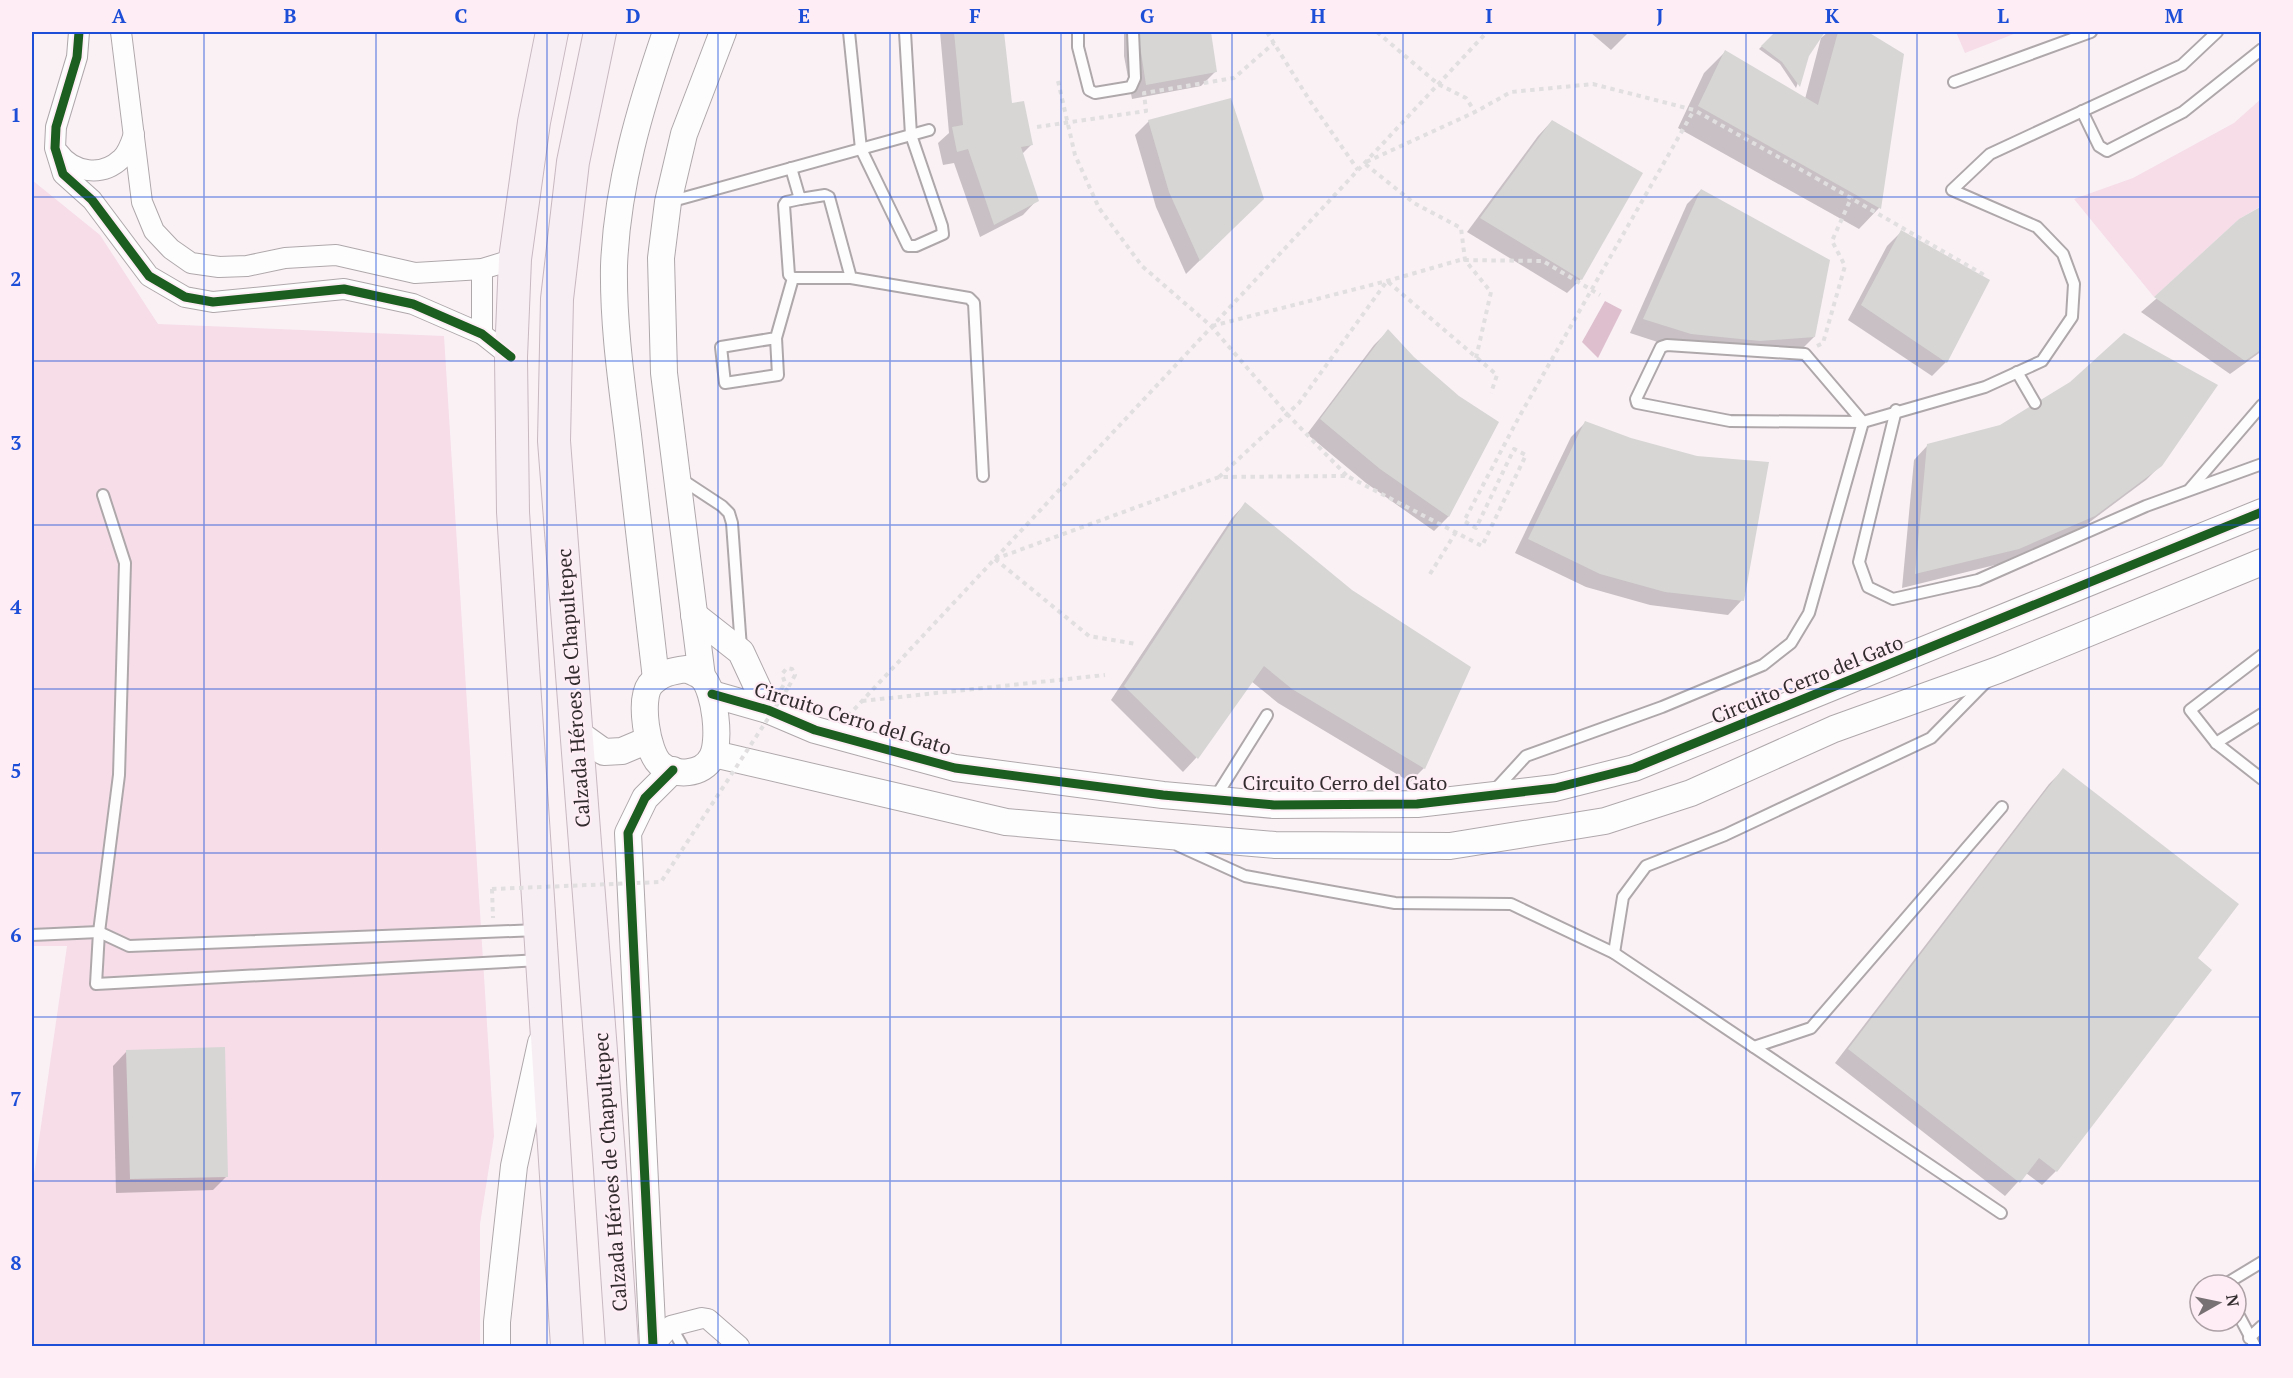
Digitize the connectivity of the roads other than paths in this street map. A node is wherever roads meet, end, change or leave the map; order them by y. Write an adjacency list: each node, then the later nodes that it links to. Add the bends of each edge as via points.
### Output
1 (79, 32): 19 (street, via 77,57 56,127)
2 (121, 32): 17 (street)
3 (552, 32): 24 (main road, via 534,122)
4 (600, 32): 54 (main road, Calzada Héroes de Chapultepec, via 573,162 557,299 554,441)
5 (666, 32): 49 (street, via 628,156 614,267 618,350)
6 (723, 32): 23 (street, via 684,134)
7 (849, 32): 20 (lane)
8 (905, 32): 18 (lane)
9 (1078, 32): 10 (lane, via 1089,90 1095,93 1131,87 1135,78)
10 (1133, 32)
11 (2091, 32): 14 (lane)
12 (2217, 32): 15 (lane, via 2182,65)
13 (2262, 49): 15 (lane, via 2183,112 2107,151 2099,146)
14 (1954, 82)
15 (2082, 111): 33 (lane, via 1990,154 1952,190 2037,227 2063,254 2074,284 2072,317 2042,361)
16 (929, 130): 18 (lane)
17 (134, 134): 19 (street, via 122,158 99,171 73,167); 26 (street, via 142,202 154,231 191,263 247,266 285,258 336,255)
18 (911, 135): 20 (lane); 20 (lane, via 943,234 916,246 908,246)
19 (55, 148): 29 (street, via 63,174 92,200 149,276 185,297 213,302 344,289)
20 (861, 149): 21 (lane)
21 (791, 168): 22 (lane); 23 (lane)
22 (800, 199): 27 (lane, via 784,205 789,275); 28 (lane, via 829,197)
23 (668, 202): 39 (street, via 661,258 664,373)
24 (515, 259): 25 (street); 32 (main road)
25 (482, 268): 26 (street); 30 (street)
26 (415, 273): 29 (street)
27 (793, 278): 28 (lane); 31 (lane)
28 (851, 279): 40 (lane, via 969,298 974,303)
29 (413, 304): 30 (street)
30 (482, 334): 32 (street)
31 (776, 338): 31 (lane, via 778,375 726,382 721,346)
32 (510, 357): 66 (main road, via 513,512)
33 (2017, 372): 34 (lane); 36 (lane, via 1985,387)
34 (2035, 403)
35 (2262, 405): 41 (lane)
36 (1896, 410): 37 (lane); 41 (lane, via 1859,562 1868,587 1893,599 1978,580)
37 (1863, 422): 37 (lane, via 1805,354 1667,345 1661,347 1636,399 1637,403 1730,421); 60 (lane, via 1809,613 1791,643 1763,665 1662,707 1526,756)
38 (2262, 464): 41 (lane)
39 (676, 476): 45 (street); 46 (lane, via 729,513)
40 (983, 476)
41 (2188, 490)
42 (103, 495): 64 (lane, via 125,563 119,776)
43 (2262, 512): 60 (street, Circuito Cerro del Gato, via 1634,768 1555,788)
44 (2262, 562): 48 (street)
45 (694, 615): 46 (street); 50 (street)
46 (741, 652): 51 (street)
47 (2262, 655): 56 (lane, via 2190,710)
48 (1998, 669): 63 (street, via 1834,729 1691,793 1605,821 1450,846 1275,844); 67 (lane, via 1930,738 1725,835 1646,866 1623,897)
49 (656, 679): 50 (street, via 666,672 687,669); 55 (street, via 645,699)
50 (707, 686): 51 (street, Circuito Cerro del Gato); 57 (street, via 716,730)
51 (768, 710): 61 (street, Circuito Cerro del Gato, via 831,734 955,768)
52 (2262, 714): 56 (lane)
53 (1267, 715): 61 (lane)
54 (576, 732): 55 (street, via 604,752 622,751); 79 (main road, Calzada Héroes de Chapultepec)
55 (648, 740): 58 (street, via 659,763)
56 (2216, 743): 59 (lane)
57 (714, 754): 58 (street, via 700,770); 63 (street, via 1006,822)
58 (673, 770): 76 (street, via 645,798 628,833)
59 (2262, 779)
60 (1489, 796): 61 (street, Circuito Cerro del Gato, via 1417,804 1274,805)
61 (1214, 799)
62 (2002, 807): 69 (lane, via 1811,1028)
63 (1157, 835): 67 (lane, via 1245,876 1395,903 1511,904)
64 (99, 932): 65 (lane); 66 (lane, via 129,946); 66 (lane, via 96,984)
65 (32, 934)
66 (541, 945): 68 (main road)
67 (1614, 953): 69 (lane)
68 (546, 1019): 77 (street, via 514,1166); 78 (main road)
69 (1754, 1047): 70 (lane)
70 (2001, 1213)
71 (2262, 1262): 72 (lane)
72 (2244, 1273)
73 (671, 1326): 76 (street); 80 (lane); 81 (street, via 708,1319)
74 (2262, 1326): 75 (lane)
75 (2252, 1342)
76 (653, 1346)
77 (497, 1347)
78 (567, 1347)
79 (622, 1347)
80 (682, 1347)
81 (739, 1347)

